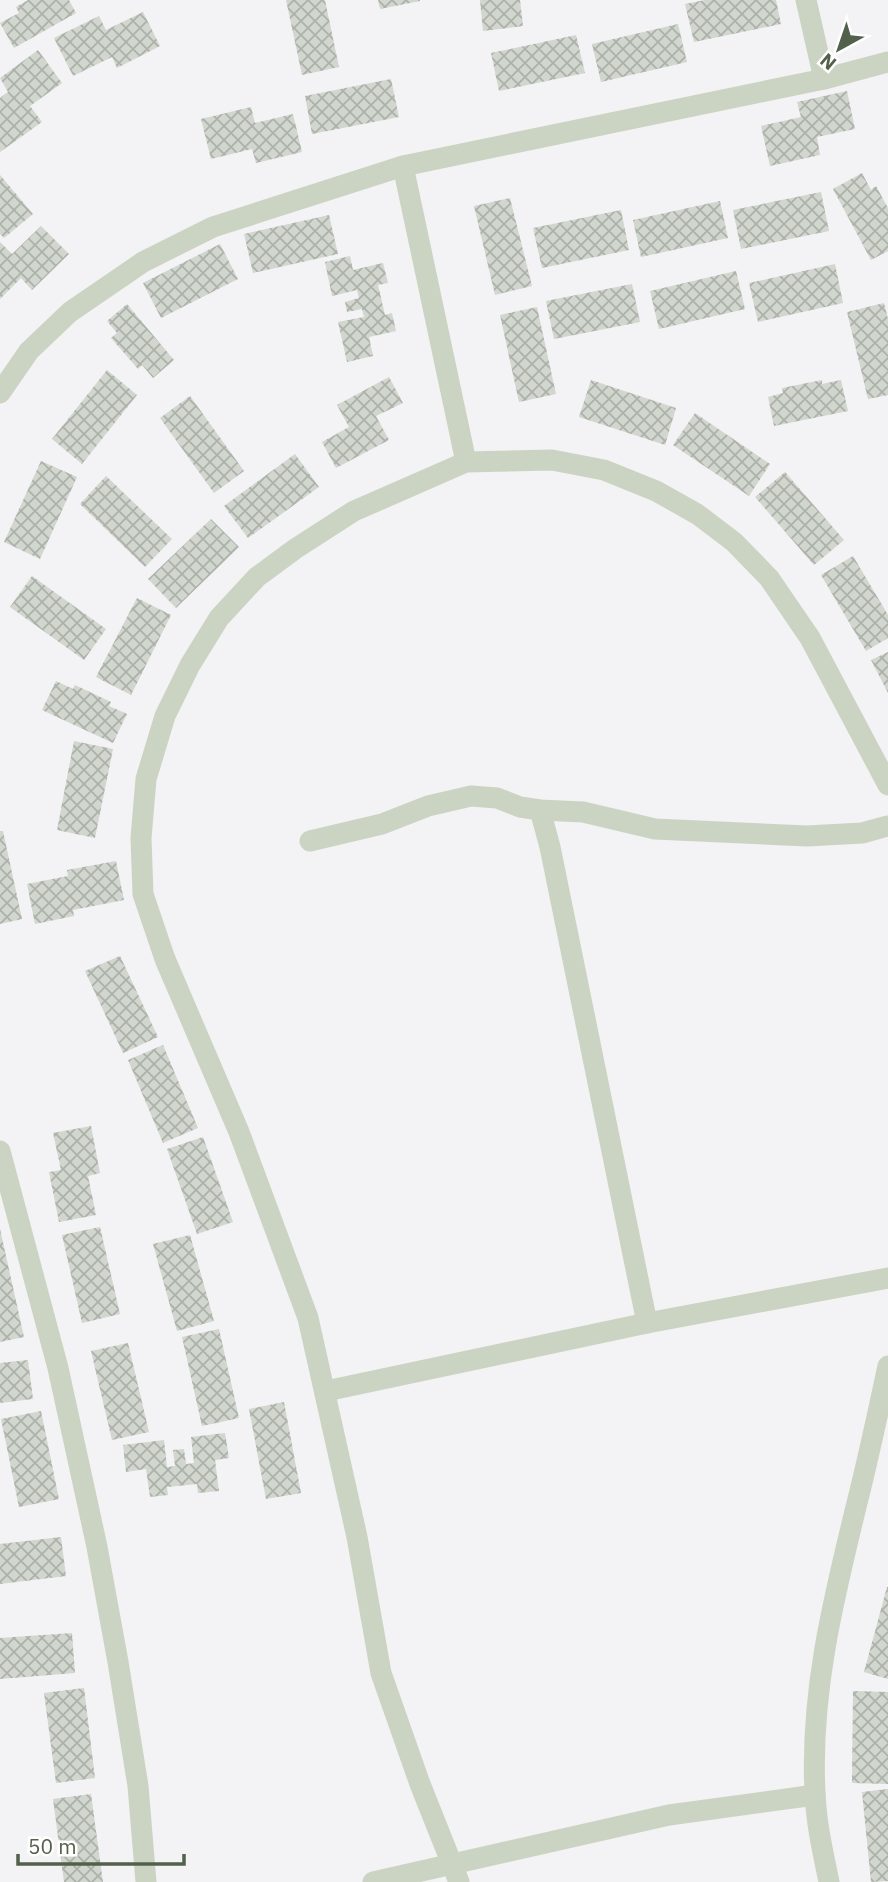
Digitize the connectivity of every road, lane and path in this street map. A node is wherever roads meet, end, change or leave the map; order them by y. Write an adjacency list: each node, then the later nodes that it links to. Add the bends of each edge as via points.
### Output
1 (806, 0): 3 (street)
2 (888, 62): 3 (street)
3 (824, 79): 4 (street)
4 (403, 166): 5 (street, via 213,227 143,262 70,312 29,351); 6 (street)
5 (0, 393)
6 (466, 462): 7 (street, via 552,460 604,470 656,491 734,542 769,578 810,638); 15 (street, via 354,511 257,577 219,618 190,665 165,716 146,779 143,894 308,1318)
7 (888, 785)
8 (540, 810): 9 (street, via 583,812 655,829 807,836 862,833); 10 (street, via 471,796); 13 (street)
9 (888, 826)
10 (310, 841)
11 (0, 1151): 18 (street, via 58,1368 97,1547 138,1786)
12 (888, 1278): 13 (street)
13 (647, 1323): 15 (street)
14 (888, 1366): 16 (street, via 822,1661 815,1715)
15 (326, 1391): 17 (street, via 381,1673)
16 (815, 1795): 17 (street, via 670,1815); 20 (street)
17 (455, 1873): 19 (street)
18 (146, 1882)
19 (373, 1882)
20 (829, 1882)

